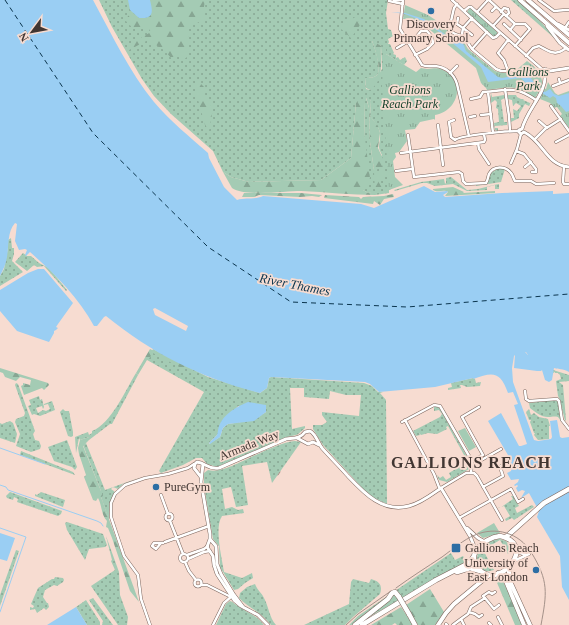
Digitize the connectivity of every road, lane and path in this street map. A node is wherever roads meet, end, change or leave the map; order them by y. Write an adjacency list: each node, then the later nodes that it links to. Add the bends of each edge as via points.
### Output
1 (452, 0): 8 (street)
2 (489, 0): 9 (street); 12 (street)
3 (520, 0): 15 (main road)
4 (528, 0): 25 (main road)
5 (539, 0): 10 (street, via 554,11)
6 (389, 1): 7 (street)
7 (402, 1): 34 (street, via 400,28)
8 (457, 4): 11 (street); 39 (street, via 449,29 464,37)
9 (496, 7): 13 (street); 14 (street)
10 (569, 10)
11 (464, 11): 12 (street, via 470,6); 18 (street)
12 (477, 12): 22 (street)
13 (492, 12)
14 (501, 12): 16 (street); 16 (street, via 504,8 508,9 509,13)
15 (536, 14): 31 (main road); 38 (street)
16 (505, 15): 21 (street); 22 (street)
17 (458, 18): 23 (street, via 457,24)
18 (472, 18): 23 (street); 26 (street)
19 (569, 22): 25 (street)
20 (504, 24): 24 (street)
21 (515, 24): 24 (street); 33 (street, via 525,24 530,29)
22 (493, 26): 27 (street)
23 (464, 28): 28 (street); 29 (street)
24 (510, 30): 33 (street)
25 (567, 30): 30 (main road); 31 (street)
26 (487, 32): 27 (street, via 494,38); 39 (street)
27 (500, 33): 32 (street)
28 (462, 34)
29 (472, 35)
30 (569, 35): 31 (street, via 565,34)
31 (562, 37): 35 (main road); 38 (street, via 561,42)
32 (508, 40): 36 (street); 46 (street, via 498,53)
33 (521, 40): 36 (street)
34 (407, 42): 37 (street); 40 (street); 40 (street, via 423,30 432,36 431,45)
35 (569, 43)
36 (515, 46): 41 (street)
37 (397, 48)
38 (566, 48): 41 (street, via 549,52 539,46 533,48)
39 (472, 49): 46 (street, via 496,69)
40 (415, 56): 47 (street, via 423,66 441,67)
41 (526, 56): 45 (street)
42 (457, 66): 47 (street)
43 (569, 68): 48 (street)
44 (512, 70): 46 (street)
45 (543, 70): 48 (street, via 545,69)
46 (508, 71)
47 (450, 73): 61 (street, via 458,84)
48 (546, 73): 56 (street, via 544,87)
49 (559, 79): 51 (street)
50 (569, 80): 51 (street)
51 (560, 83): 52 (street)
52 (553, 86)
53 (505, 89): 54 (street); 56 (street, via 520,91); 67 (street)
54 (488, 92): 55 (street); 58 (street)
55 (471, 99)
56 (536, 100): 68 (street, via 527,114)
57 (551, 108): 62 (street)
58 (491, 114): 60 (street); 70 (street)
59 (475, 116): 61 (street)
60 (481, 116)
61 (468, 117): 74 (street)
62 (561, 119): 66 (street); 69 (street)
63 (454, 120): 76 (street, via 449,122 451,137)
64 (538, 121): 66 (street)
65 (438, 125): 80 (street)
66 (547, 128): 75 (street)
67 (510, 131): 68 (street); 70 (street)
68 (521, 131): 75 (street); 81 (street)
69 (569, 131)
70 (493, 133): 71 (street)
71 (484, 134): 74 (street); 78 (street, via 485,142)
72 (408, 135): 82 (street)
73 (569, 135): 77 (street, via 561,142)
74 (469, 136): 76 (street)
75 (535, 139): 89 (street, via 551,159)
76 (454, 140): 79 (street)
77 (556, 142)
78 (478, 143): 79 (street); 87 (street, via 478,149)
79 (455, 146): 80 (street)
80 (441, 148): 82 (street); 86 (street)
81 (516, 151): 84 (street, via 524,154); 85 (street)
82 (410, 152): 83 (street); 91 (street)
83 (401, 153)
84 (531, 162): 88 (street); 93 (street, via 536,169 536,172)
85 (511, 163)
86 (443, 164)
87 (489, 164)
88 (525, 166)
89 (564, 166): 90 (street); 95 (street, via 563,182)
90 (569, 167)
91 (412, 169): 92 (street); 94 (street, via 416,178 459,172 466,184 487,182 493,169 501,167 509,171 515,181)
92 (396, 171)
93 (532, 172)
94 (554, 183)
95 (569, 184)
96 (525, 391): 98 (street, via 526,399 529,401 558,399 562,419)
97 (479, 407): 106 (street, via 462,417 483,455)
98 (569, 429)
99 (303, 436): 100 (street, Armada Way, via 305,432 310,431); 101 (street, Armada Way); 102 (street)
100 (315, 437): 103 (street); 104 (street, Armada Way)
101 (297, 438): 102 (street, Armada Way); 112 (street, Armada Way, via 286,439 219,468)
102 (304, 441): 103 (street, Armada Way, via 308,444)
103 (313, 442): 104 (street, Armada Way)
104 (320, 446): 118 (street, Armada Way, via 369,498 384,506 411,506)
105 (501, 449): 107 (street)
106 (472, 461): 115 (street); 118 (street, via 440,406 434,405 403,421)
107 (476, 463)
108 (506, 463): 117 (street, via 500,467 503,476)
109 (195, 464): 110 (street, Armada Way); 111 (street); 114 (street, Armada Way)
110 (203, 464): 112 (street, Armada Way); 113 (street, Armada Way)
111 (188, 468): 114 (street); 162 (street, via 125,485 115,494 111,503 112,522 124,556 138,575 141,599)
112 (208, 468): 113 (street, Armada Way)
113 (202, 469): 114 (street, Armada Way); 116 (street, Armada Way)
114 (196, 470): 116 (street, Armada Way)
115 (471, 473): 117 (street, via 476,474); 118 (street, via 466,473)
116 (201, 477): 128 (street, Armada Way)
117 (483, 487): 122 (street)
118 (441, 488): 124 (street)
119 (569, 489): 127 (highway, via 548,501)
120 (161, 495): 123 (street)
121 (523, 499): 122 (street, via 518,502 511,489)
122 (491, 500): 124 (street); 125 (street)
123 (168, 514): 126 (street, via 166,519); 126 (street, via 173,516)
124 (459, 518): 129 (street)
125 (502, 520)
126 (170, 521): 131 (street)
127 (521, 523): 130 (highway); 136 (highway)
128 (208, 526): 131 (street); 132 (street, Armada Way)
129 (465, 527): 133 (street); 141 (street, via 473,541)
130 (506, 537): 133 (highway, via 496,537); 136 (highway)
131 (177, 538): 134 (street); 142 (street)
132 (210, 539): 135 (street); 137 (street)
133 (486, 542): 141 (highway, via 480,545)
134 (163, 543)
135 (214, 543): 137 (street); 138 (street)
136 (513, 544): 139 (highway)
137 (208, 545): 140 (street); 143 (street, via 204,550)
138 (216, 548): 140 (street); 154 (street, via 218,570)
139 (516, 549): 146 (highway); 146 (street, via 520,553 529,554)
140 (211, 552): 144 (street, via 204,552); 154 (street, via 216,571)
141 (475, 553): 147 (highway, via 475,564); 166 (highway, via 469,563)
142 (183, 554): 143 (street); 145 (street, via 180,559)
143 (186, 554): 144 (street)
144 (188, 559): 145 (street)
145 (186, 562): 150 (street)
146 (513, 562): 148 (highway); 173 (main road, via 508,576)
147 (480, 571): 149 (highway); 151 (main road); 167 (highway, via 470,568 453,574)
148 (498, 573): 149 (highway); 172 (main road, via 505,579)
149 (489, 575): 151 (main road)
150 (196, 580): 152 (street, via 201,580); 152 (street, via 196,585)
151 (480, 581): 168 (main road, via 473,590 454,604)
152 (201, 585): 154 (street, via 207,585)
153 (495, 592): 155 (street, via 489,592)
154 (232, 596): 163 (street, via 224,603); 164 (street, via 237,603 258,615)
155 (484, 597): 156 (street, via 494,609); 157 (street, via 471,606)
156 (500, 605)
157 (469, 612): 158 (street, via 479,618); 160 (street)
158 (482, 615)
159 (498, 617): 171 (street)
160 (460, 619): 169 (street); 170 (street)
161 (414, 623): 165 (highway, bridge, via 395,592)
162 (150, 625)
163 (213, 625)
164 (268, 625)
165 (356, 625)
166 (362, 625)
167 (367, 625)
168 (438, 625)
169 (453, 625)
170 (464, 625)
171 (502, 625)
172 (524, 625)
173 (530, 625)

